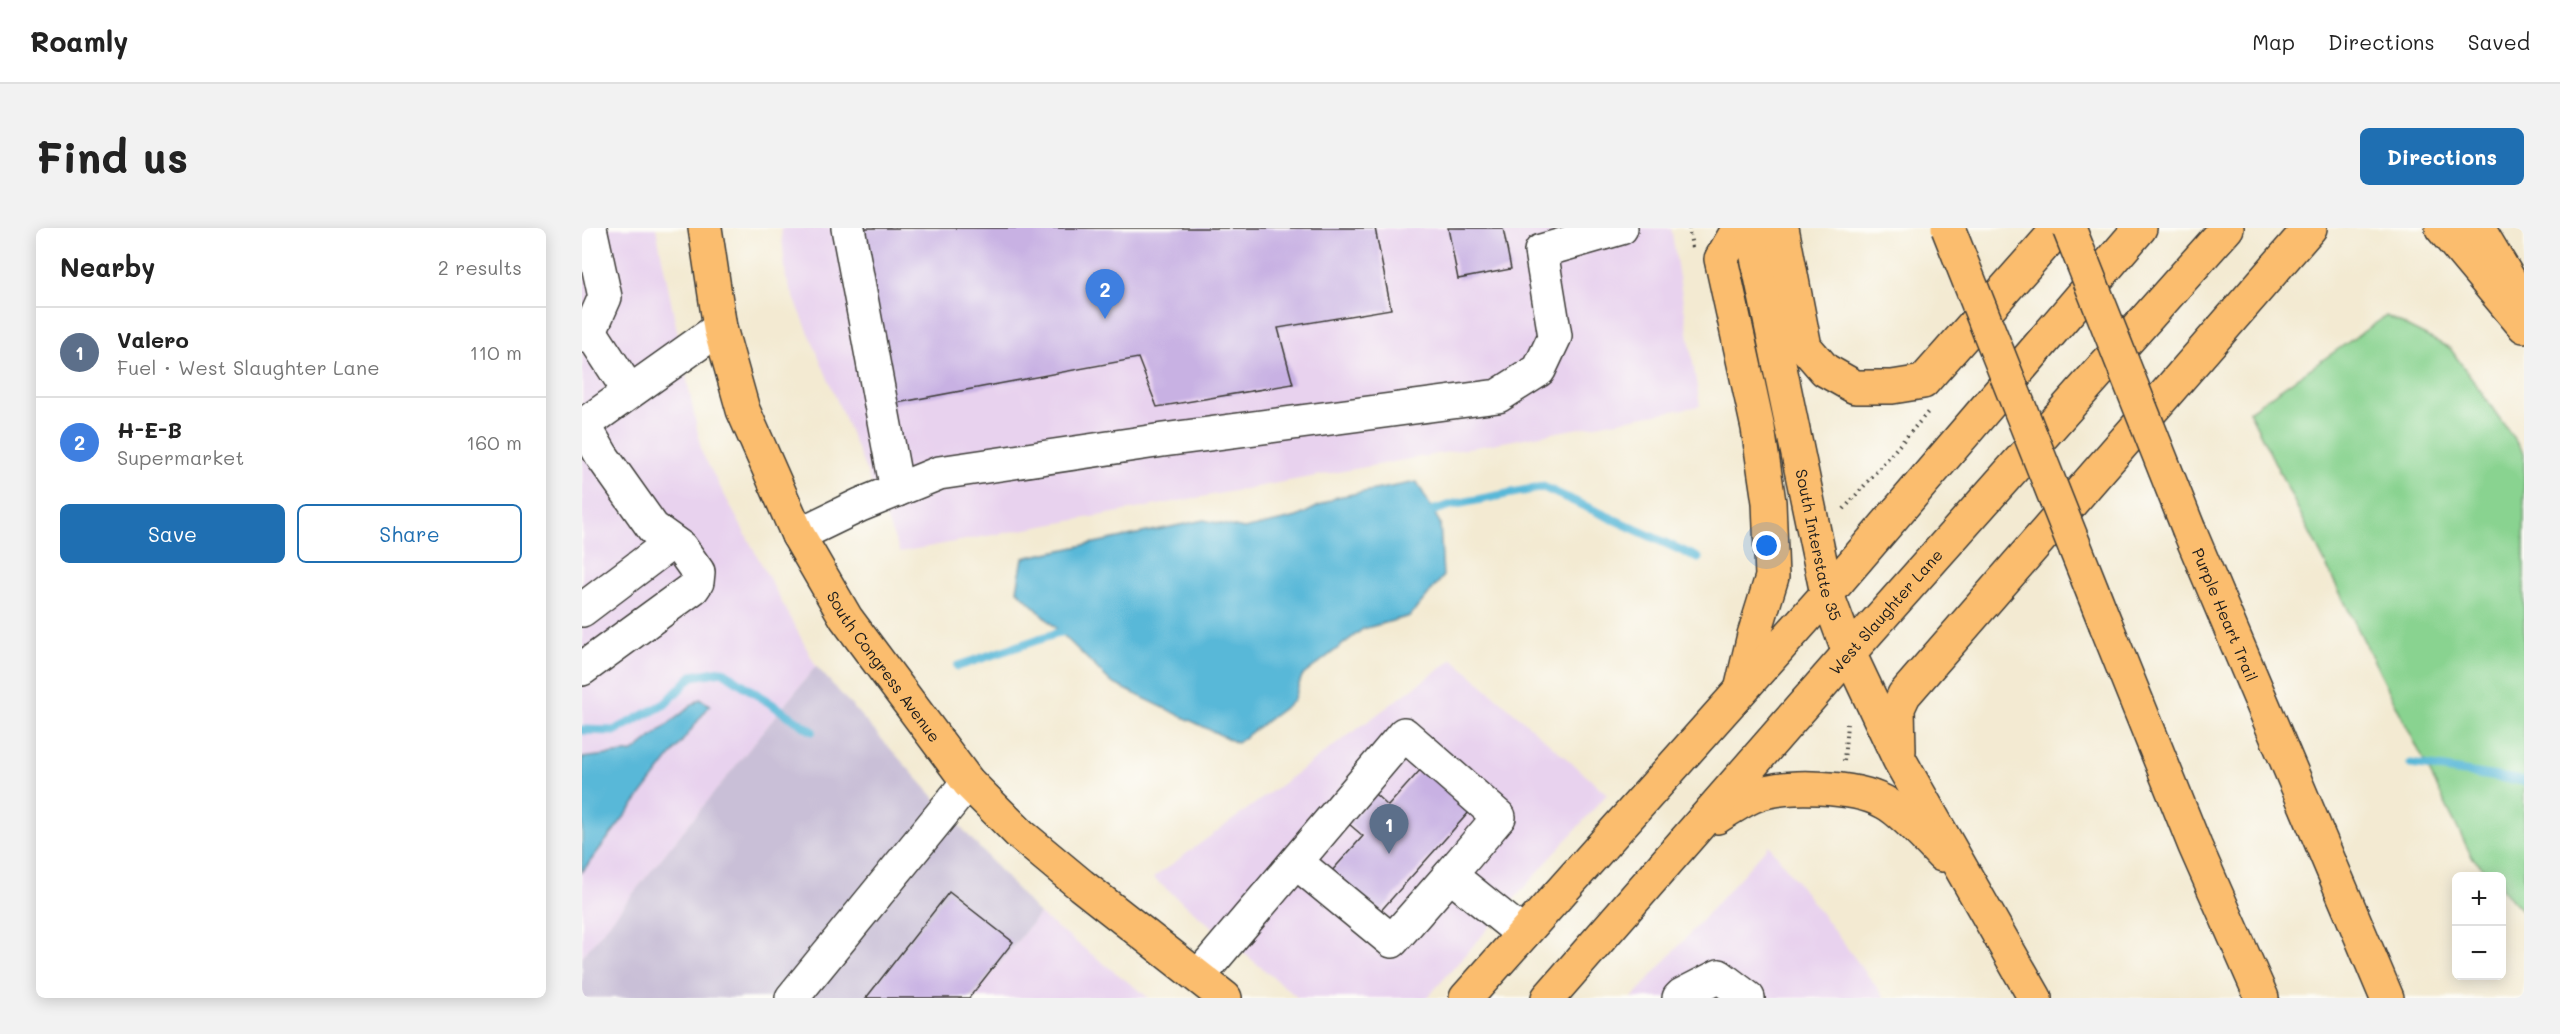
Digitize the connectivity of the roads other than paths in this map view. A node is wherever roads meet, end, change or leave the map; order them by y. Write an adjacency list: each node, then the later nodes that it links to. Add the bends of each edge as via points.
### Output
1 (590, 228): 20 (lane, via 605,297)
2 (705, 228): 19 (main road, South Congress Avenue)
3 (848, 228): 24 (lane)
4 (1621, 228): 16 (lane)
5 (1739, 228): 31 (main road, via 1721,259 1758,428 1769,502 1772,577)
6 (1751, 228): 27 (main road, South Interstate 35)
7 (1782, 228): 9 (main road, via 1805,346 1825,369 1855,387 1923,382)
8 (1948, 228): 47 (main road, bridge, via 2195,846)
9 (2059, 228)
10 (2069, 228): 48 (main road, Purple Heart Trail, bridge, via 2189,530)
11 (2140, 228): 27 (main road)
12 (2227, 228): 29 (main road, West Slaughter Lane)
13 (2310, 228): 32 (main road, via 1904,695 1898,708)
14 (2442, 228): 18 (main road)
15 (2478, 228): 17 (main road)
16 (1538, 239): 24 (lane, via 1555,336 1539,370 1498,396 939,473)
17 (2524, 304)
18 (2524, 326)
19 (720, 328): 21 (lane); 25 (main road, South Congress Avenue, via 743,410)
20 (586, 334): 21 (lane)
21 (629, 391): 22 (lane)
22 (583, 425): 23 (lane)
23 (592, 463): 26 (lane, via 653,528)
24 (897, 490): 25 (lane)
25 (798, 535): 33 (main road, South Congress Avenue, via 846,618)
26 (672, 542): 28 (lane); 30 (lane, via 698,572 693,588)
27 (1827, 594): 29 (main road, South Interstate 35); 31 (main road)
28 (582, 610)
29 (1849, 653): 32 (main road, South Interstate 35); 34 (main road, West Slaughter Lane)
30 (582, 669)
31 (1740, 691): 38 (main road)
32 (1899, 759): 37 (main road, South Interstate 35)
33 (968, 782): 39 (main road, South Congress Avenue, via 1072,878); 40 (lane)
34 (1695, 829): 37 (main road, via 1754,795 1821,788 1861,793 1885,802 1932,845); 43 (main road, West Slaughter Lane)
35 (1296, 862): 36 (lane, via 1392,941); 36 (lane, via 1404,734 1499,817); 39 (lane)
36 (1450, 875): 38 (lane)
37 (1972, 890): 46 (main road, South Interstate 35)
38 (1523, 934): 42 (main road)
39 (1199, 976): 41 (main road, South Congress Avenue)
40 (792, 998)
41 (1225, 998)
42 (1466, 998)
43 (1548, 998)
44 (1679, 998): 45 (lane, via 1719,976)
45 (1748, 998)
46 (2035, 998)
47 (2262, 998)
48 (2387, 998)

